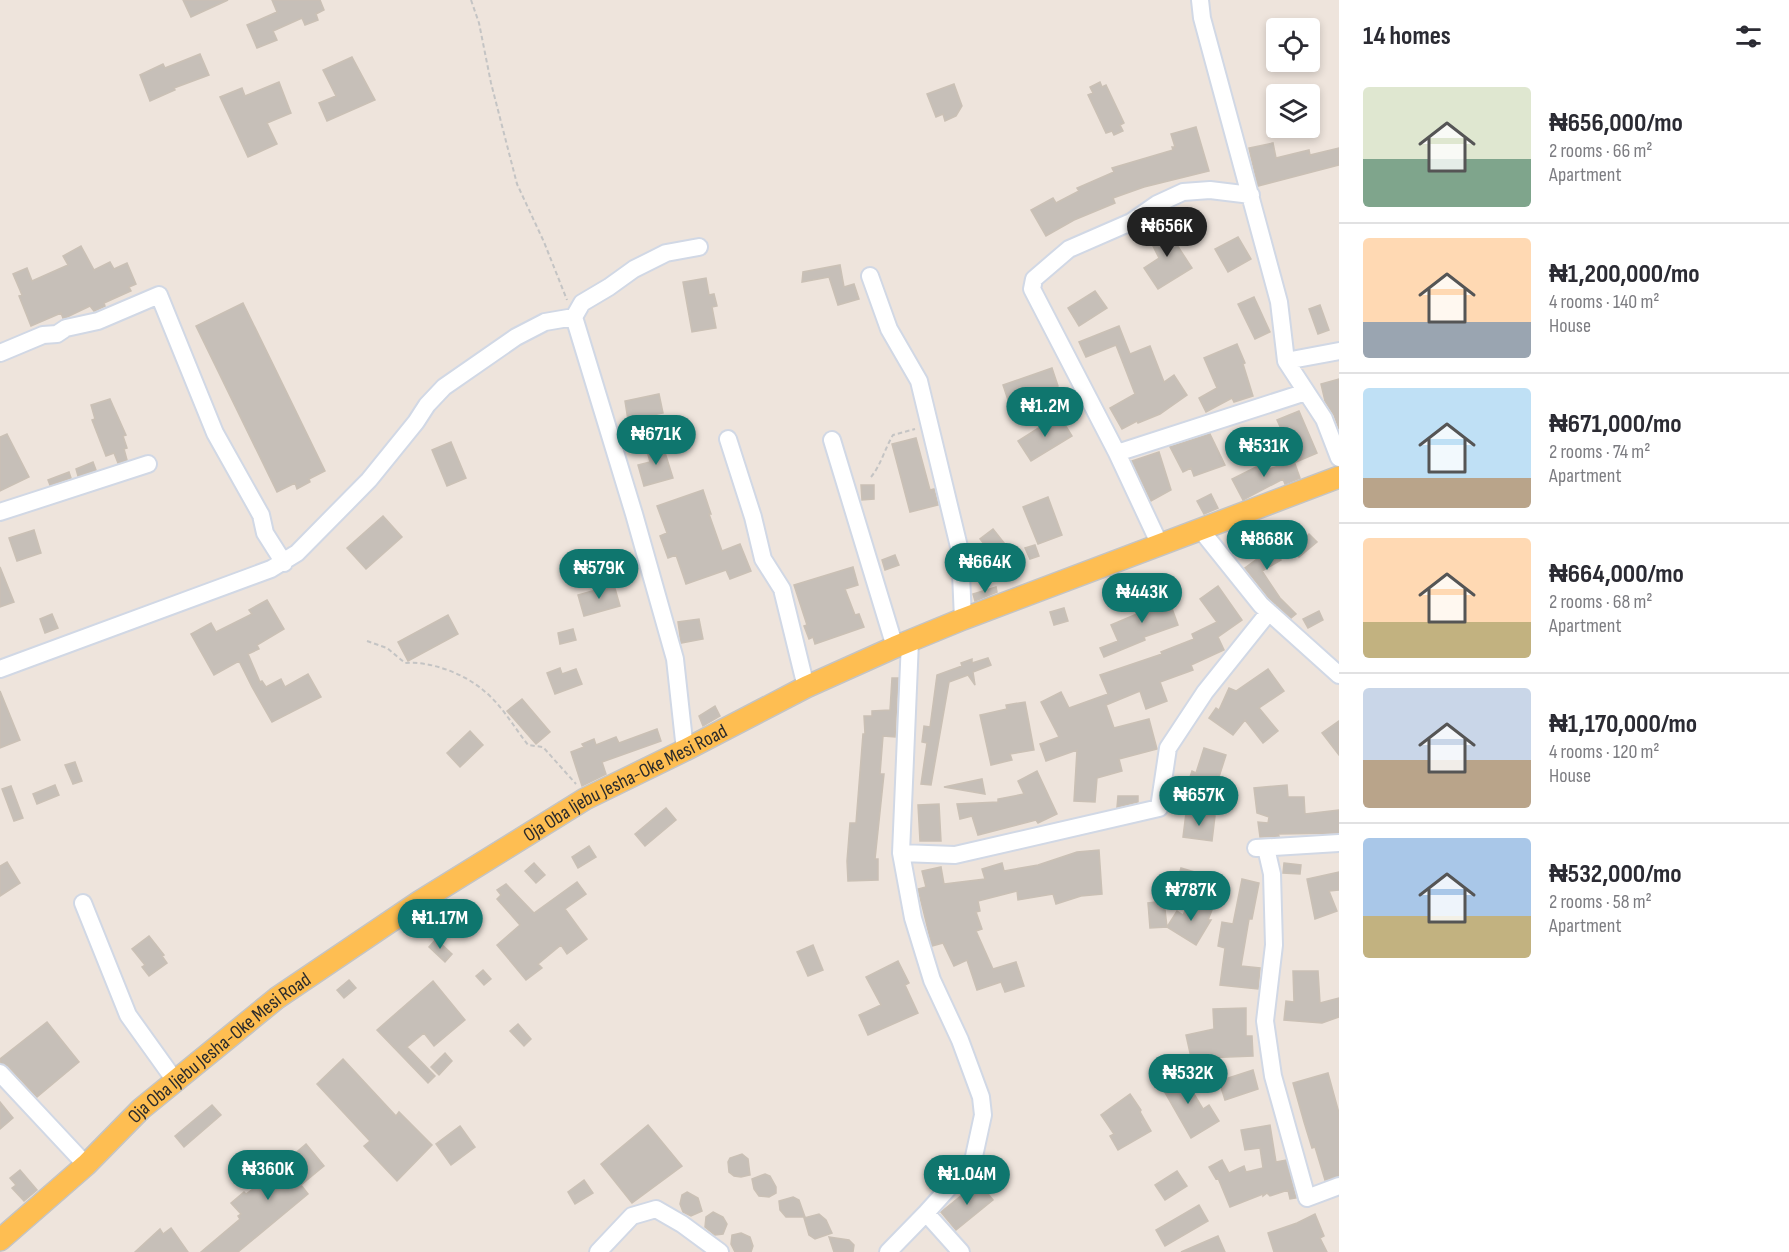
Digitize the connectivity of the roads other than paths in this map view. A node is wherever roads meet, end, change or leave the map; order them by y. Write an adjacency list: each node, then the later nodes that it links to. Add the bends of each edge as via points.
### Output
1 (1200, 0): 2 (street)
2 (1251, 195): 8 (street, via 1279,302); 12 (street, via 1210,190 1184,192 1131,222 1069,249 1034,279 1032,289)
3 (699, 247): 5 (street, via 666,253 634,269 582,303)
4 (870, 276): 21 (street, via 889,329 919,381 960,551)
5 (574, 317): 19 (street, via 545,322 516,337 444,387 369,480); 26 (street, via 675,659)
6 (1339, 351): 8 (street)
7 (0, 353): 19 (street, via 44,335 98,321 159,295 215,433)
8 (1286, 361): 9 (street)
9 (1306, 392): 12 (street); 13 (street, via 1324,419)
10 (728, 439): 25 (street, via 763,559 782,589)
11 (832, 440): 22 (street)
12 (1117, 453): 18 (street)
13 (1339, 458)
14 (148, 464): 16 (street)
15 (1339, 477): 17 (main road, Oja Oba Ijebu Jesha-Oke Mesi Road)
16 (0, 512)
17 (1200, 529): 18 (main road, Oja Oba Ijebu Jesha-Oke Mesi Road); 20 (street)
18 (1160, 545): 21 (main road, Oja Oba Ijebu Jesha-Oke Mesi Road)
19 (284, 563): 23 (street)
20 (1269, 612): 24 (street); 28 (street, via 1168,748 1159,808 955,855)
21 (963, 619): 22 (main road, Oja Oba Ijebu Jesha-Oke Mesi Road)
22 (903, 644): 25 (main road, Oja Oba Ijebu Jesha-Oke Mesi Road); 28 (street)
23 (0, 669)
24 (1339, 675)
25 (806, 687): 26 (main road, Oja Oba Ijebu Jesha-Oke Mesi Road)
26 (685, 750): 31 (main road, Oja Oba Ijebu Jesha-Oke Mesi Road, via 585,799 419,902 277,998)
27 (1339, 843): 33 (street, via 1261,848 1272,874 1274,945 1265,1021 1273,1076 1307,1198)
28 (901, 853): 34 (street, via 932,980 960,1040 981,1097 983,1115 973,1161)
29 (83, 903): 31 (street, via 128,1015)
30 (0, 1073): 32 (street)
31 (176, 1082): 32 (main road, Oja Oba Ijebu Jesha-Oke Mesi Road, via 141,1109)
32 (86, 1165): 35 (main road, Oja Oba Ijebu Jesha-Oke Mesi Road)
33 (1339, 1186)
34 (926, 1213): 38 (street); 39 (street)
35 (0, 1240)
36 (598, 1252): 37 (street, via 632,1216 657,1209)
37 (720, 1252)
38 (888, 1252)
39 (961, 1252)

